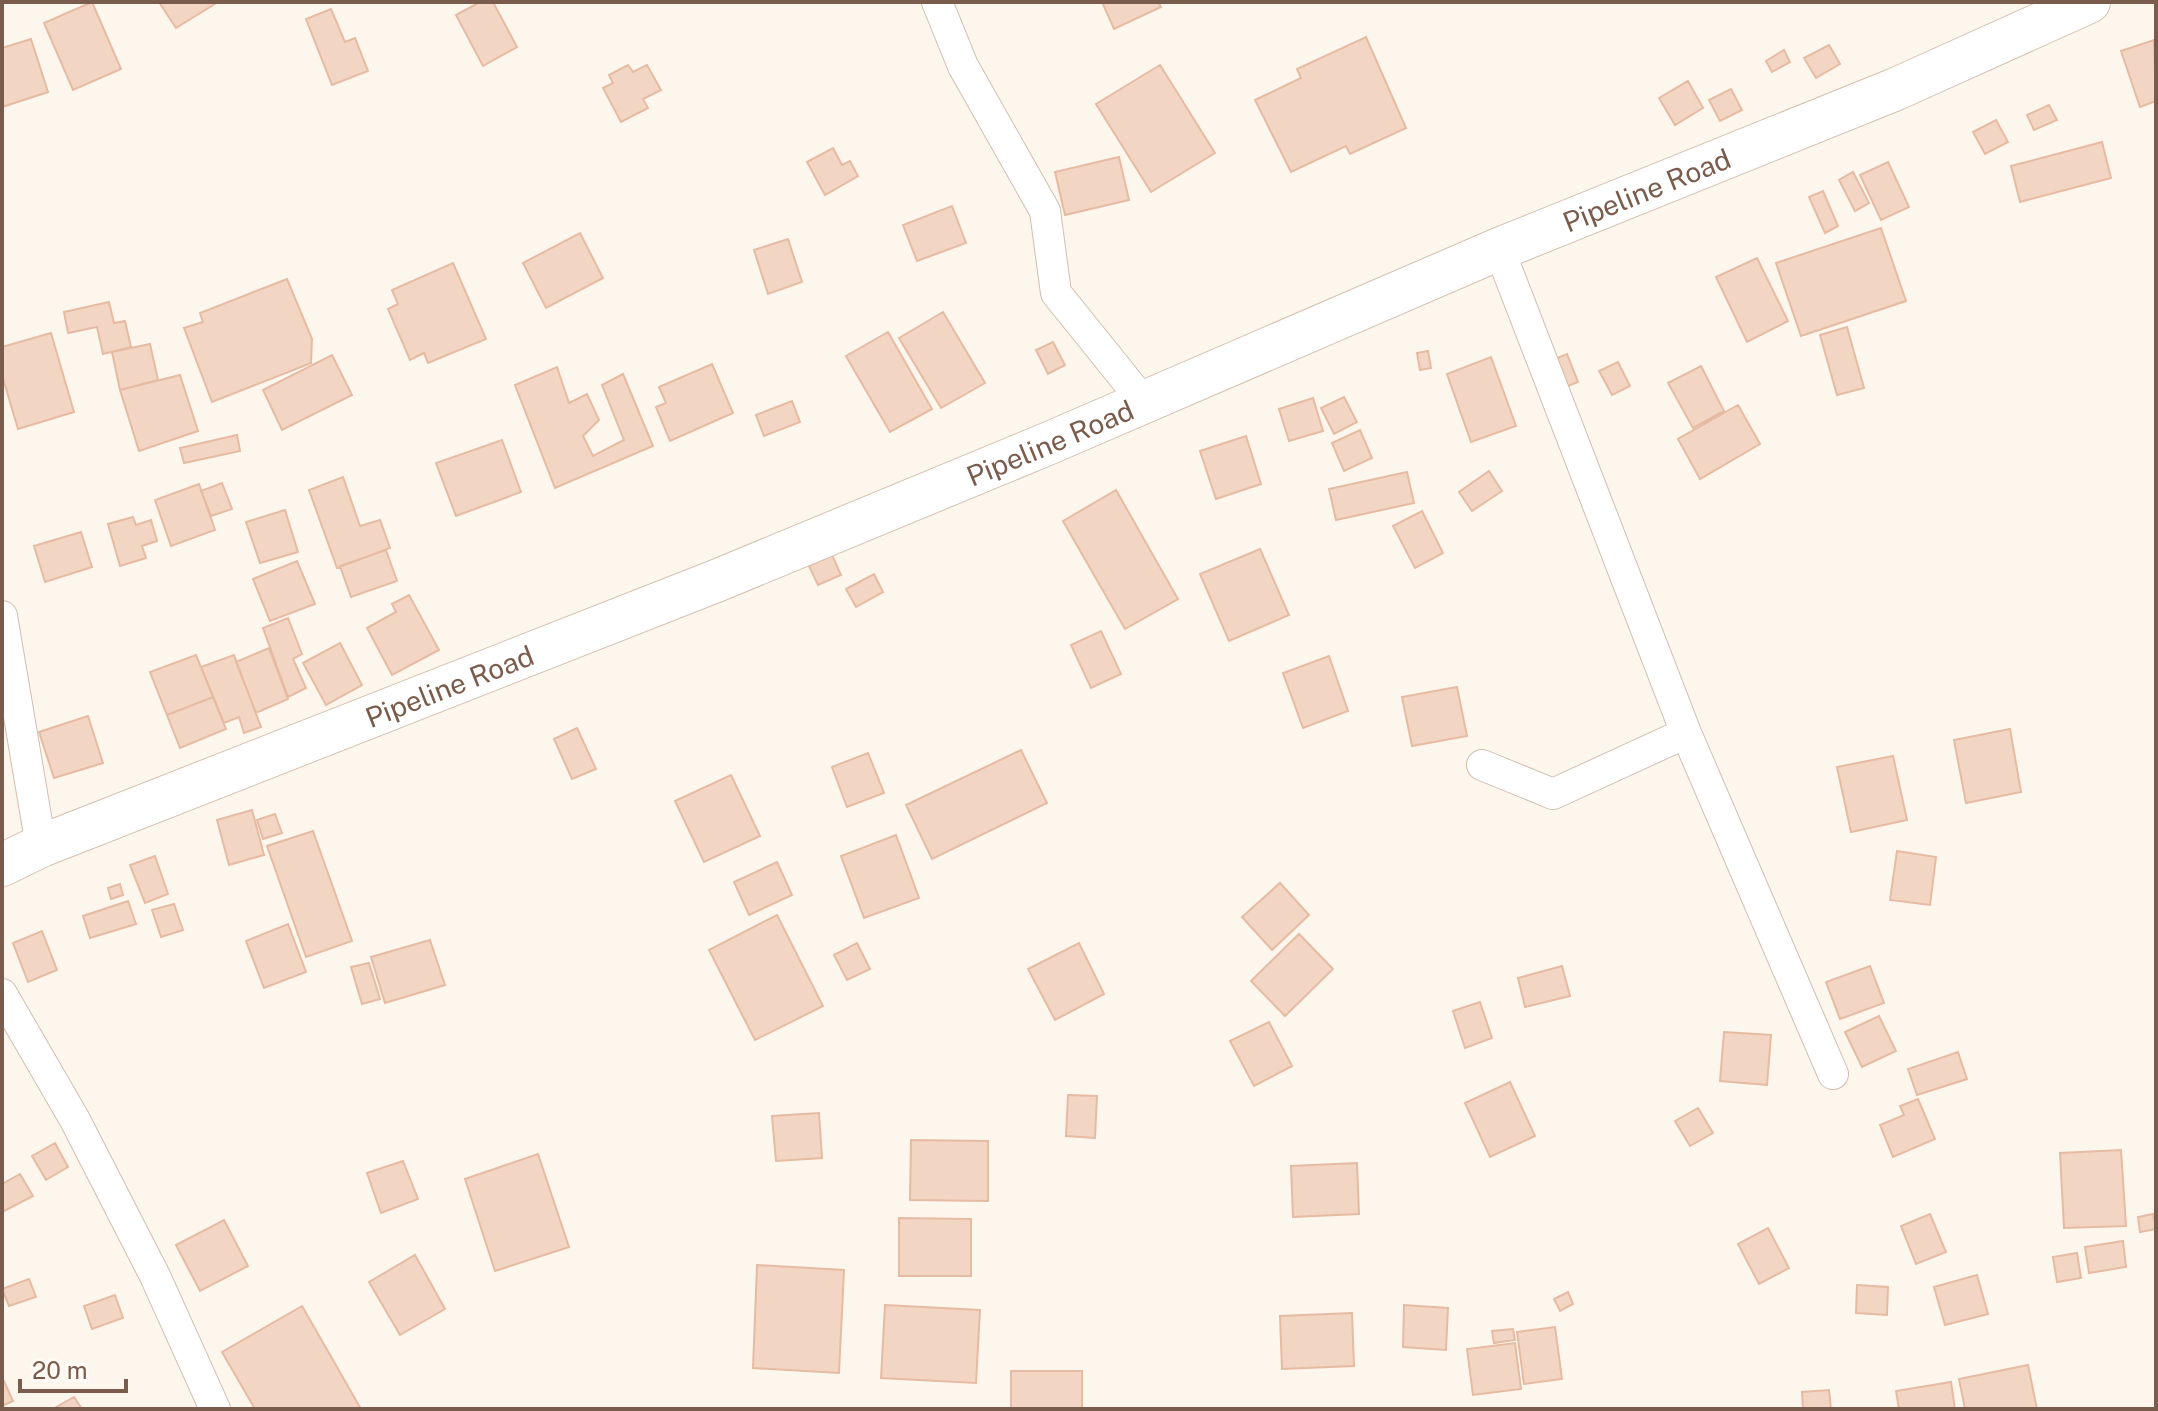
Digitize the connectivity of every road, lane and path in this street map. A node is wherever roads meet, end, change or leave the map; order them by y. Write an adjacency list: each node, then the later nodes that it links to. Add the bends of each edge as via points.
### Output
1 (937, 2): 4 (street, via 963,66 1045,211 1056,293)
2 (2089, 2): 3 (street, Pipeline Road, via 1896,89)
3 (1499, 249): 4 (street, Pipeline Road); 6 (street)
4 (1143, 401): 8 (street, Pipeline Road, via 586,634)
5 (2, 616): 8 (street)
6 (1686, 733): 7 (street, via 1553,794); 11 (street)
7 (1482, 765)
8 (41, 846): 9 (street, Pipeline Road)
9 (2, 865)
10 (2, 994): 12 (street, via 75,1120)
11 (1833, 1074)
12 (215, 1409)

